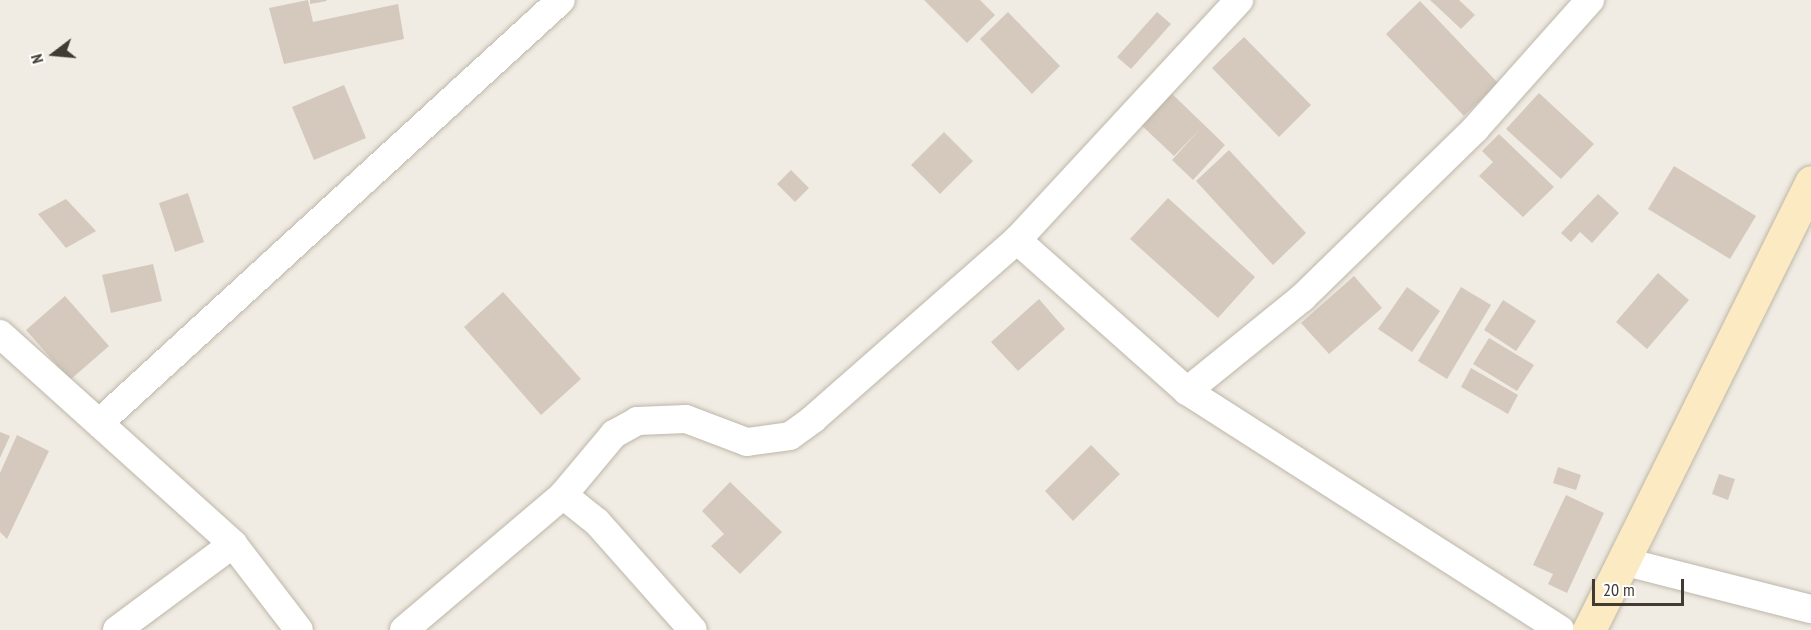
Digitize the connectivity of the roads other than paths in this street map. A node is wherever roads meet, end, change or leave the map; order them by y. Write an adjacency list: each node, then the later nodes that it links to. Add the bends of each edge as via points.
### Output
1 (561, 0): 8 (street)
2 (1239, 0): 5 (street)
3 (1590, 0): 7 (street, via 1475,129 1302,298)
4 (1811, 182): 11 (street)
5 (1017, 240): 7 (street); 9 (street, via 790,436 747,442 686,419 637,421 614,434)
6 (0, 334): 8 (street)
7 (1187, 391): 17 (street)
8 (99, 423): 10 (street)
9 (563, 495): 15 (street); 16 (street, via 597,522)
10 (233, 544): 13 (street); 14 (street)
11 (1626, 562): 12 (street); 18 (street)
12 (1811, 609)
13 (117, 630)
14 (299, 630)
15 (404, 630)
16 (693, 630)
17 (1560, 630)
18 (1589, 630)

